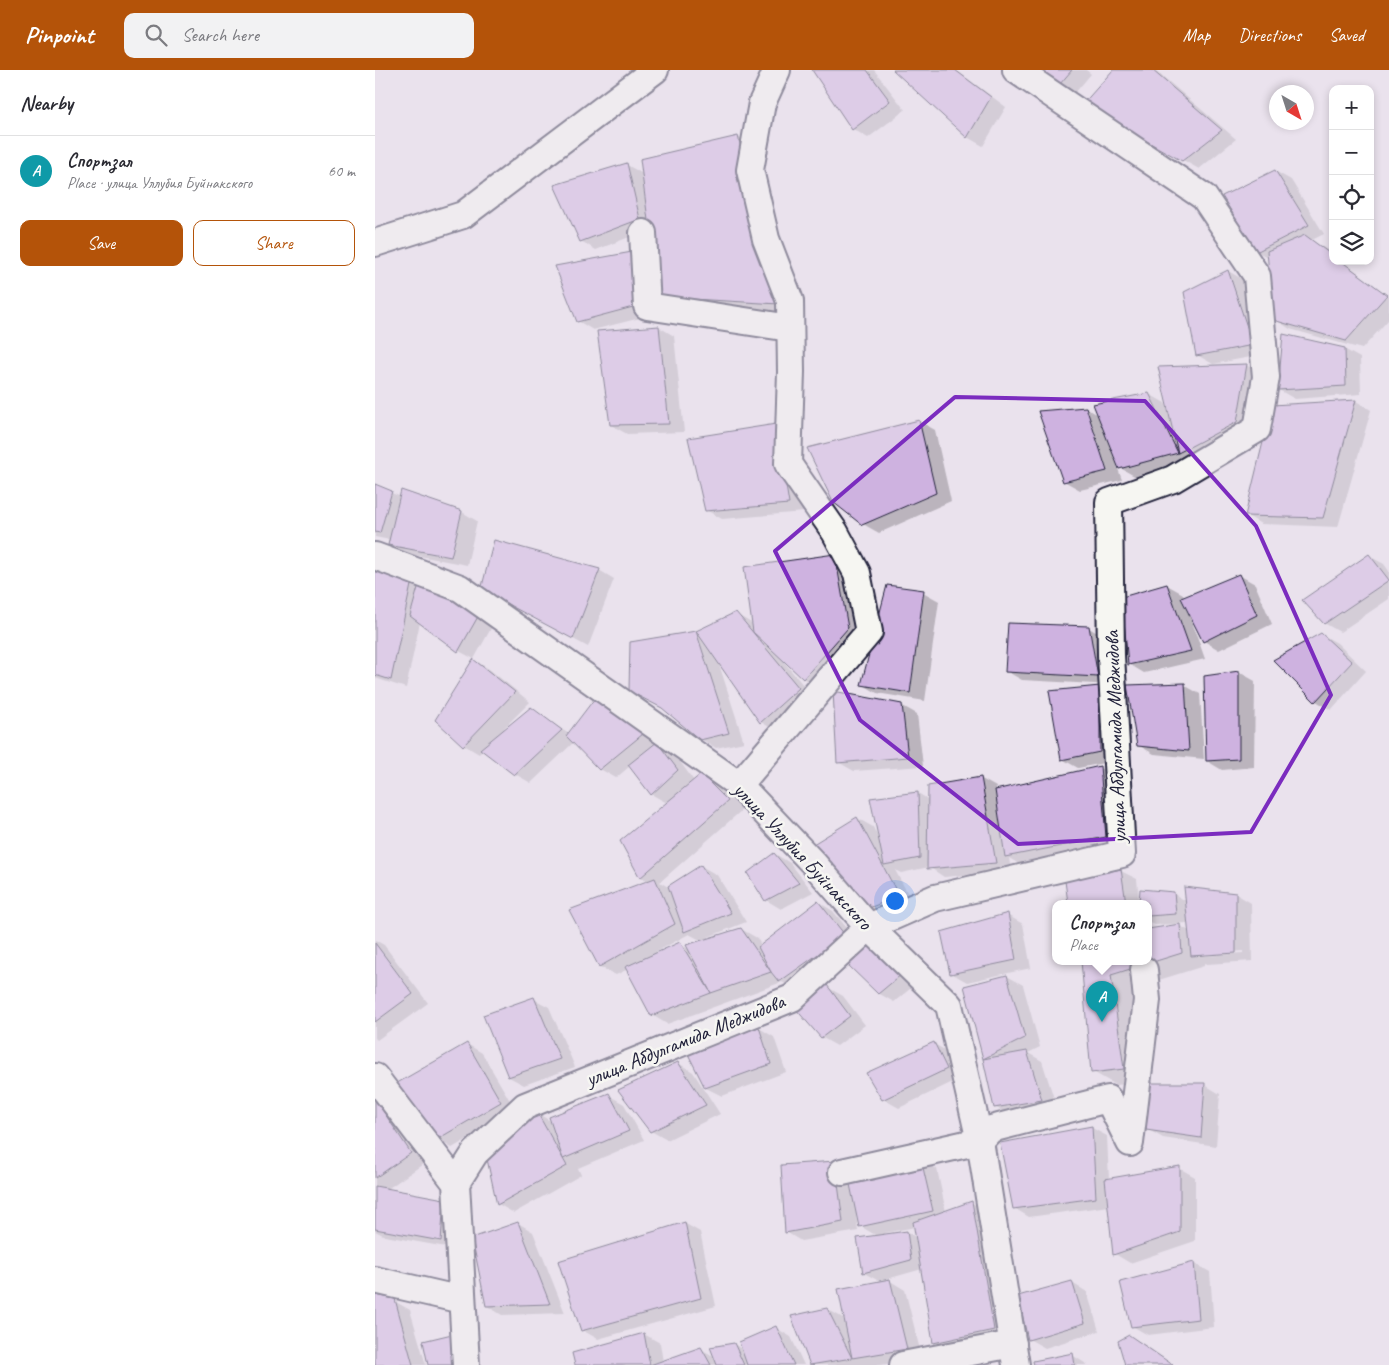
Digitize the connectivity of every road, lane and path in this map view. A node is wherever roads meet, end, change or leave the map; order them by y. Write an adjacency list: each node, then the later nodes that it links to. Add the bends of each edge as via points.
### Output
1 (655, 70): 5 (street, via 463,215)
2 (777, 70): 6 (street, via 762,103 750,170 766,239 790,301)
3 (1016, 70): 9 (street, улица Абдулгамида Меджидова, via 1204,198 1257,276 1265,377 1257,429 1173,479 1109,502 1111,655 1122,854 935,898)
4 (643, 232): 6 (street, via 647,306)
5 (375, 243)
6 (791, 328): 8 (street, via 788,464 835,532 857,573 869,632)
7 (375, 556): 8 (street, улица Уллубия Буйнакского, via 460,588)
8 (739, 784): 9 (street, улица Уллубия Буйнакского)
9 (869, 927): 12 (street, улица Уллубия Буйнакского, via 949,1005); 14 (street, улица Абдулгамида Меджидова, via 792,998 525,1106 475,1153)
10 (1144, 970): 12 (street, via 1147,1000 1130,1143 1108,1099 991,1129)
11 (375, 1077): 14 (street)
12 (981, 1141): 13 (street); 17 (street, улица Уллубия Буйнакского)
13 (843, 1172)
14 (456, 1184): 16 (street)
15 (375, 1280): 16 (street)
16 (462, 1300): 18 (street)
17 (1015, 1355): 19 (street)
18 (466, 1365)
19 (903, 1365)

